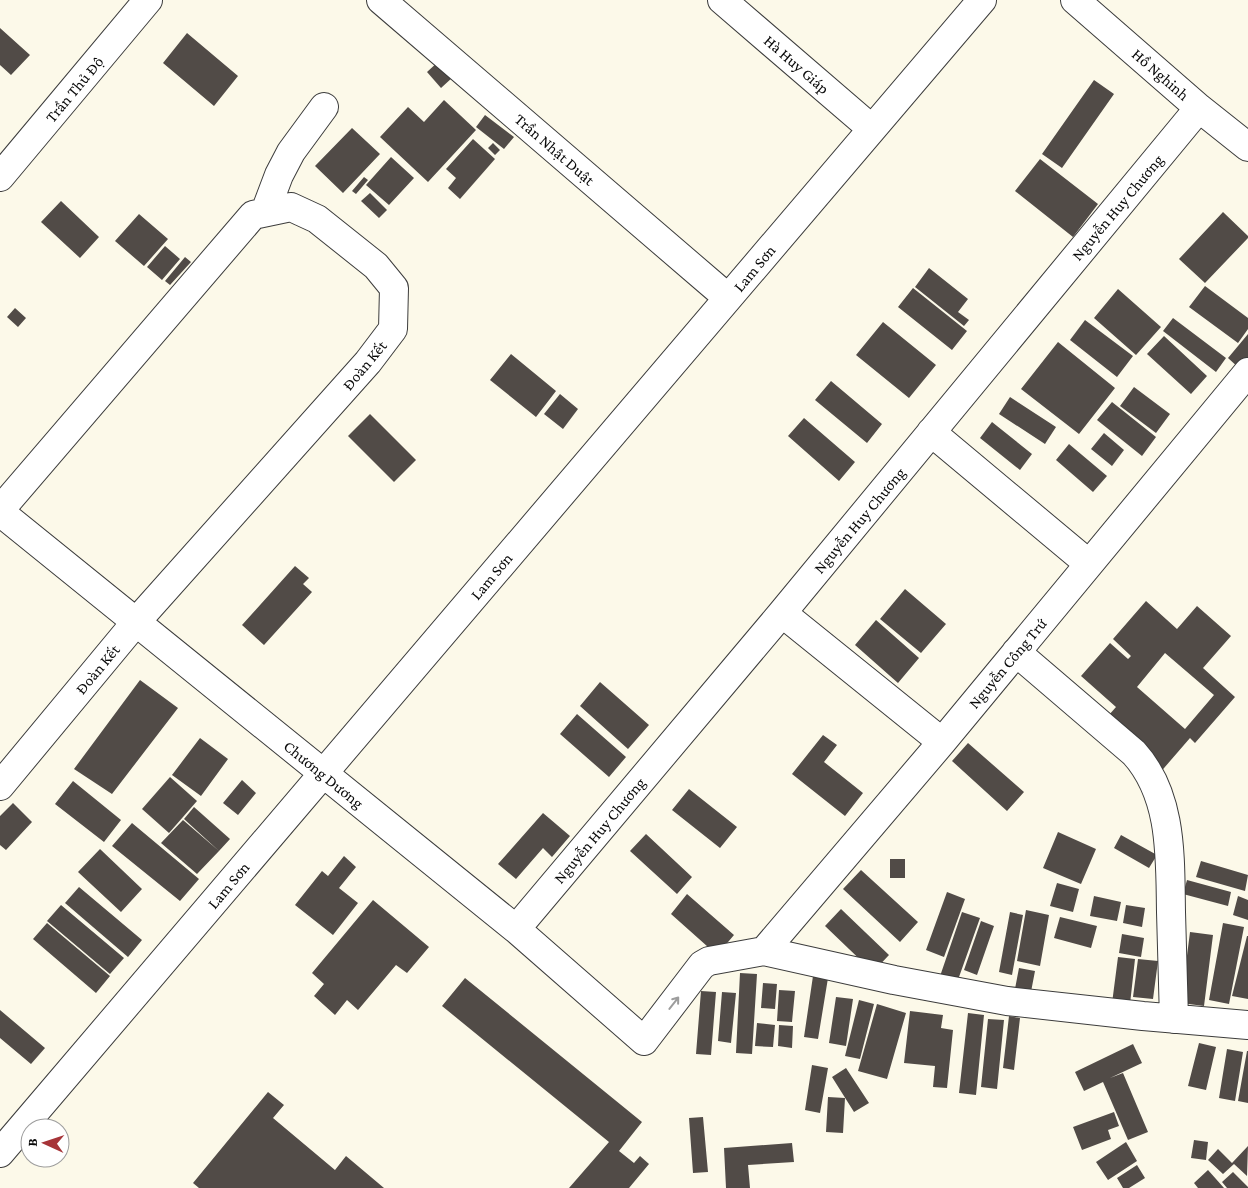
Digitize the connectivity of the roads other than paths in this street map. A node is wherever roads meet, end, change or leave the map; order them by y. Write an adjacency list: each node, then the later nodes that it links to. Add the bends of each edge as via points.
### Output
1 (148, 0): 10 (street, Trần Thủ Độ)
2 (381, 0): 12 (street, Trần Nhật Duật)
3 (722, 0): 8 (street, Hà Huy Giáp)
4 (982, 0): 8 (street, Lam Sơn)
5 (1075, 0): 7 (street, Hồ Nghinh)
6 (324, 107): 11 (street, via 291,152)
7 (1199, 108): 9 (street, Hồ Nghinh); 14 (street, Nguyễn Huy Chương)
8 (872, 129): 12 (street, Lam Sơn)
9 (1248, 147)
10 (4, 165)
11 (265, 212): 15 (street, Đoàn Kết, via 253,215); 18 (street, Đoàn Kết, via 291,207 317,219 376,266 394,288 393,329 368,362)
12 (728, 298): 21 (street, Lam Sơn)
13 (1248, 372): 16 (street, Nguyễn Công Trứ)
14 (931, 432): 16 (street); 17 (street, Nguyễn Huy Chương)
15 (0, 511): 18 (street, Chương Dương)
16 (1089, 564): 19 (street, Nguyễn Công Trứ)
17 (782, 614): 20 (street); 23 (street, Nguyễn Huy Chương)
18 (136, 622): 21 (street, Chương Dương); 22 (street, Đoàn Kết)
19 (1016, 652): 20 (street, Nguyễn Công Trứ); 25 (street, via 1145,765 1161,803 1169,835)
20 (942, 742): 24 (street, Nguyễn Công Trứ)
21 (323, 773): 23 (street, Chương Dương); 27 (street, Lam Sơn)
22 (0, 786)
23 (516, 929): 24 (street, Chương Dương, one-way to 24, via 644,1041 702,965 709,960)
24 (764, 951): 25 (street, via 1007,1001)
25 (1174, 1019): 26 (street)
26 (1248, 1025)
27 (0, 1153)

